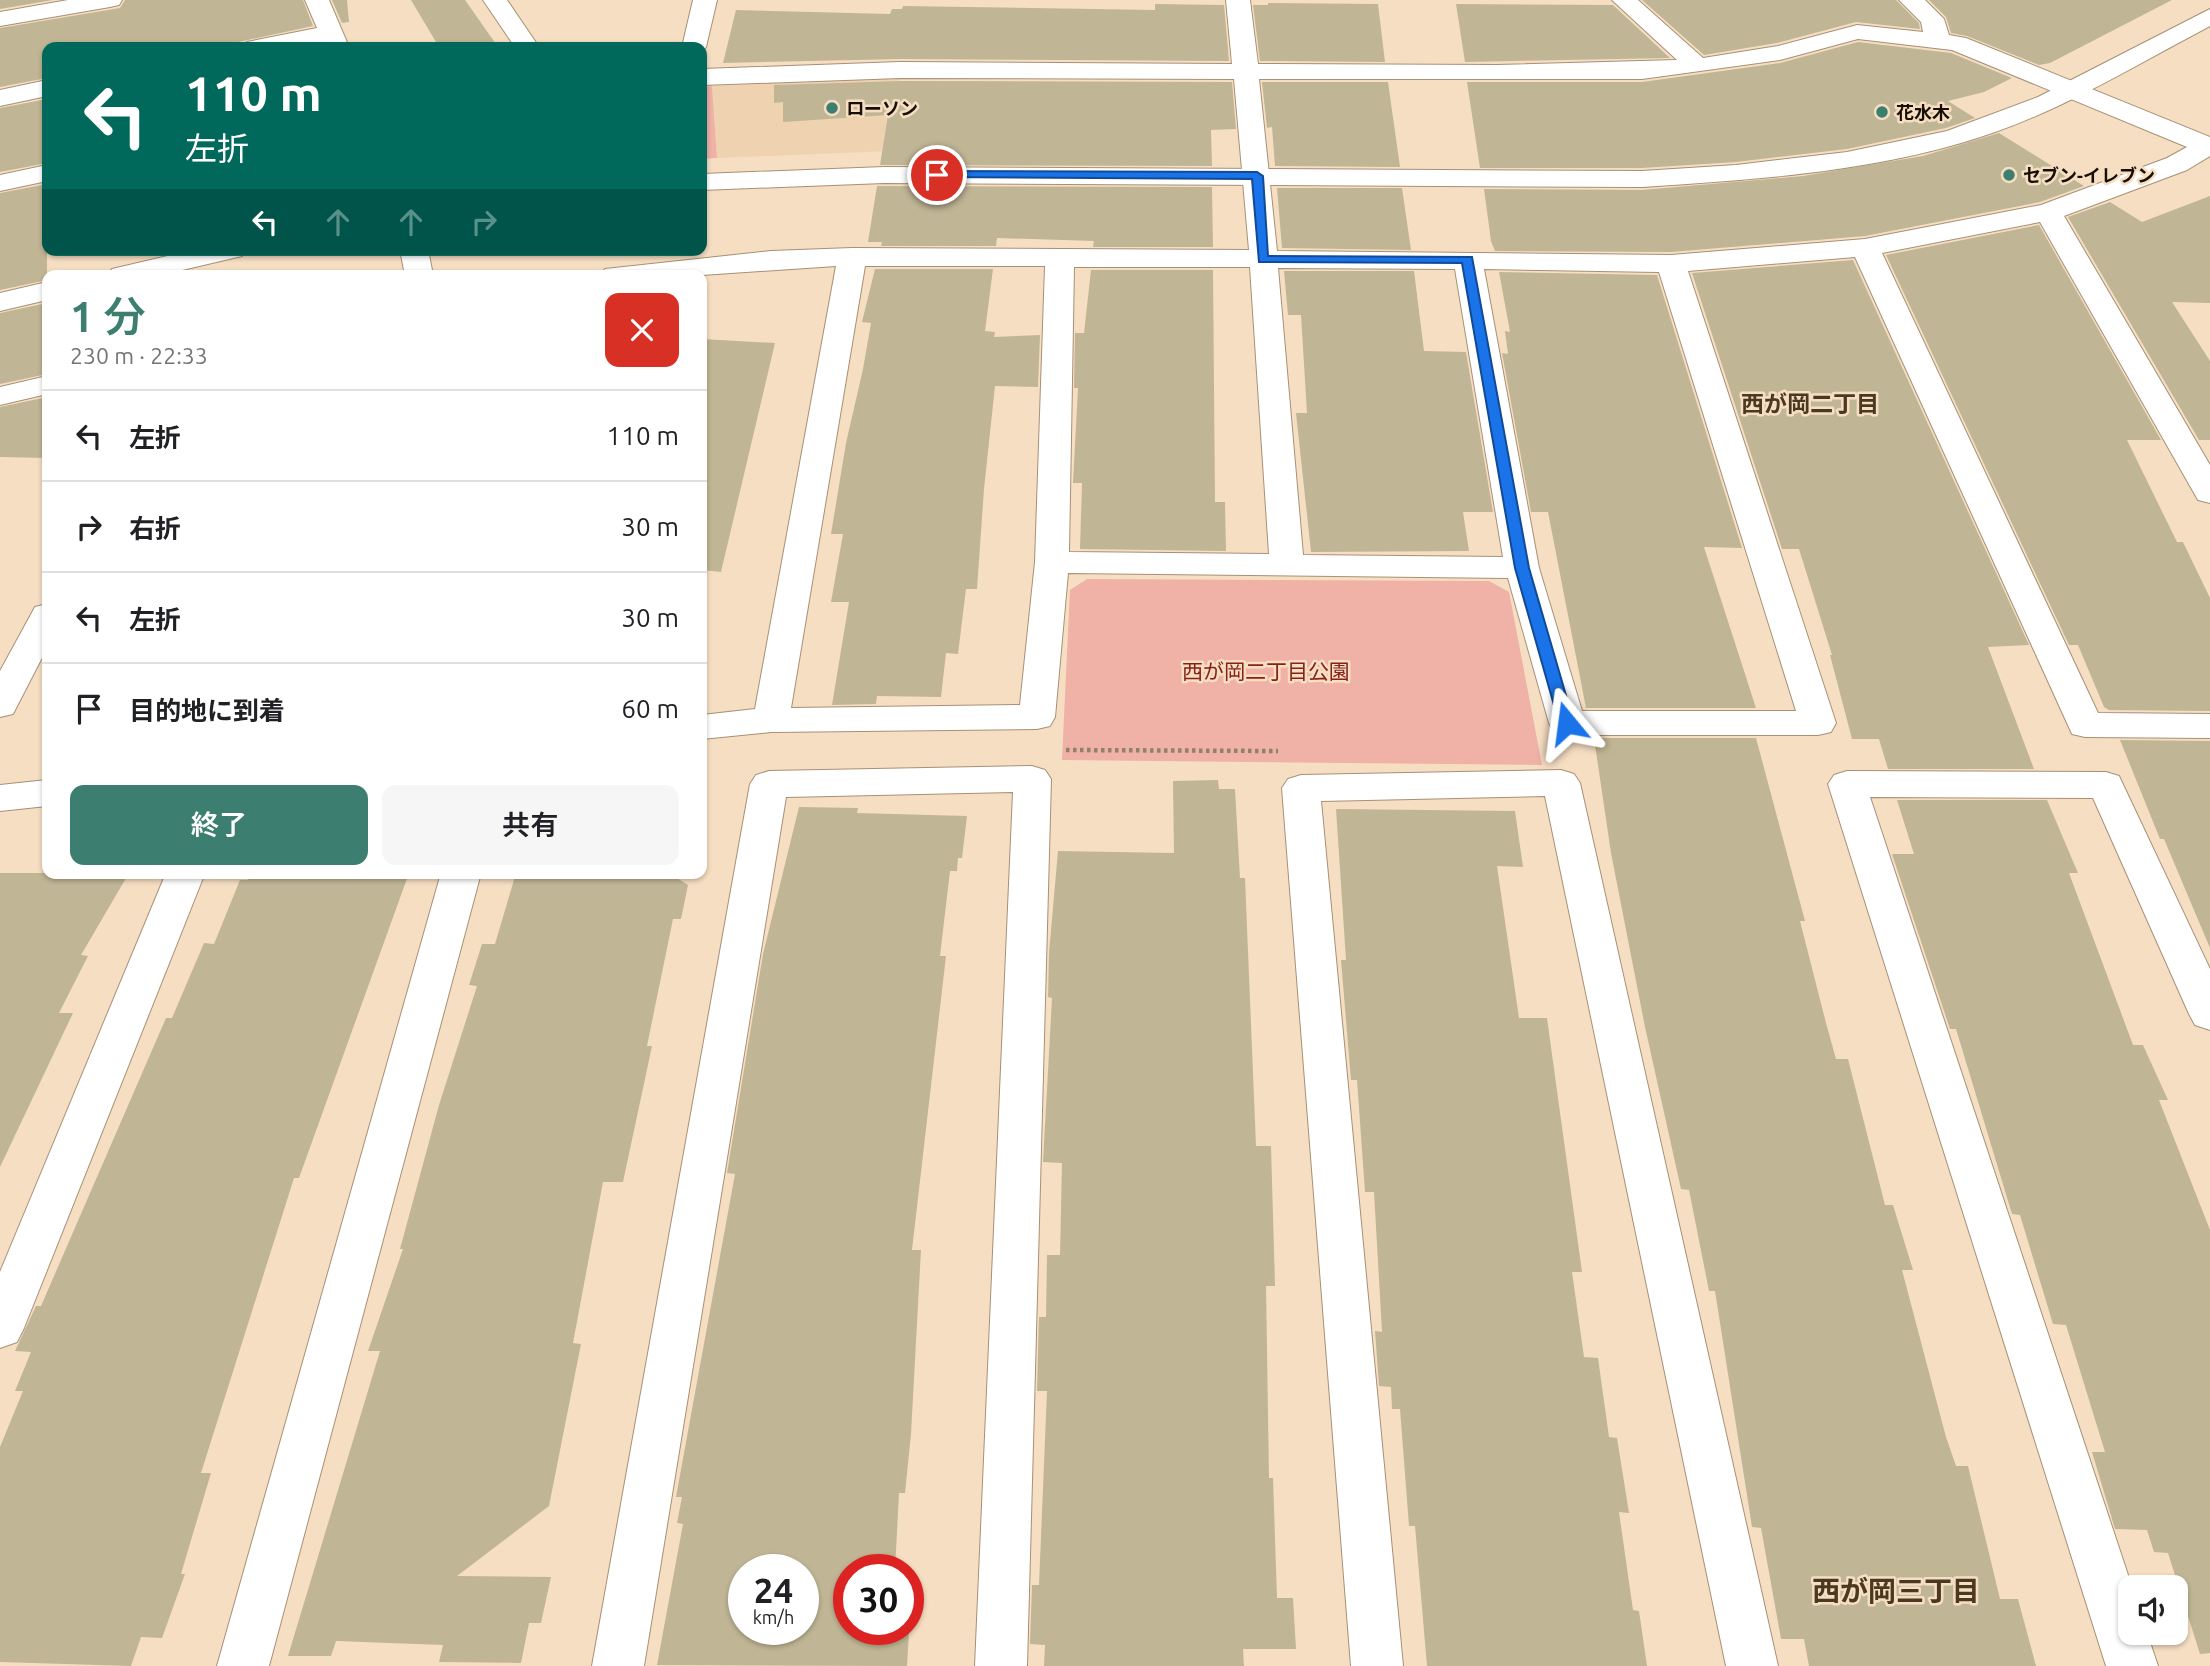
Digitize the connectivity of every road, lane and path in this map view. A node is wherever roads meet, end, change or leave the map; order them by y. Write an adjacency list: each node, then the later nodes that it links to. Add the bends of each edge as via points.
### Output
1 (110, 0): 9 (street)
2 (317, 0): 10 (street)
3 (495, 0): 13 (street)
4 (705, 0): 14 (street)
5 (1238, 0): 16 (street)
6 (1624, 0): 15 (street)
7 (1911, 0): 11 (street, via 1932,19)
8 (2210, 16): 19 (street)
9 (0, 19)
10 (333, 40): 12 (street)
11 (1938, 40): 15 (street, via 1857,33 1780,53); 19 (street, via 1957,43)
12 (311, 42)
13 (524, 42)
14 (695, 42)
15 (1698, 66): 16 (street, via 1497,73)
16 (1247, 72): 17 (street, via 914,70); 23 (street)
17 (707, 77)
18 (42, 89): 20 (street)
19 (2072, 89): 21 (street); 23 (street, via 1954,137 1847,160 1736,173 1642,179)
20 (0, 98)
21 (2209, 146): 26 (street, via 2177,164)
22 (42, 174): 25 (street)
23 (1257, 176): 24 (street, via 884,175); 31 (street)
24 (707, 182)
25 (0, 183)
26 (2048, 212): 27 (street); 40 (street)
27 (1865, 248): 33 (street); 48 (street, via 2085,725)
28 (206, 256): 34 (street)
29 (852, 257): 30 (street); 35 (street); 46 (street)
30 (1060, 258): 31 (street); 41 (street)
31 (1263, 259): 32 (street); 42 (street)
32 (1468, 260): 33 (street); 43 (street)
33 (1671, 264): 43 (street, via 1818,723 1567,723)
34 (144, 270)
35 (684, 270)
36 (42, 292): 37 (street)
37 (0, 302)
38 (42, 386): 39 (street)
39 (0, 396)
40 (2210, 494)
41 (1052, 562): 42 (street); 46 (street, via 1037,718)
42 (1287, 565): 43 (street)
43 (1522, 568)
44 (42, 625): 45 (street)
45 (0, 705)
46 (771, 720): 47 (street)
47 (707, 726)
48 (2210, 726)
49 (42, 794): 50 (street)
50 (0, 798)
51 (184, 879): 54 (street)
52 (459, 879): 55 (street)
53 (2210, 1014): 60 (street, via 2106,785 1847,784)
54 (0, 1328)
55 (243, 1666)
56 (618, 1666): 57 (street, via 769,784 1031,779)
57 (1001, 1666)
58 (1377, 1666): 59 (street, via 1301,788 1561,783)
59 (1752, 1666)
60 (2132, 1666)

